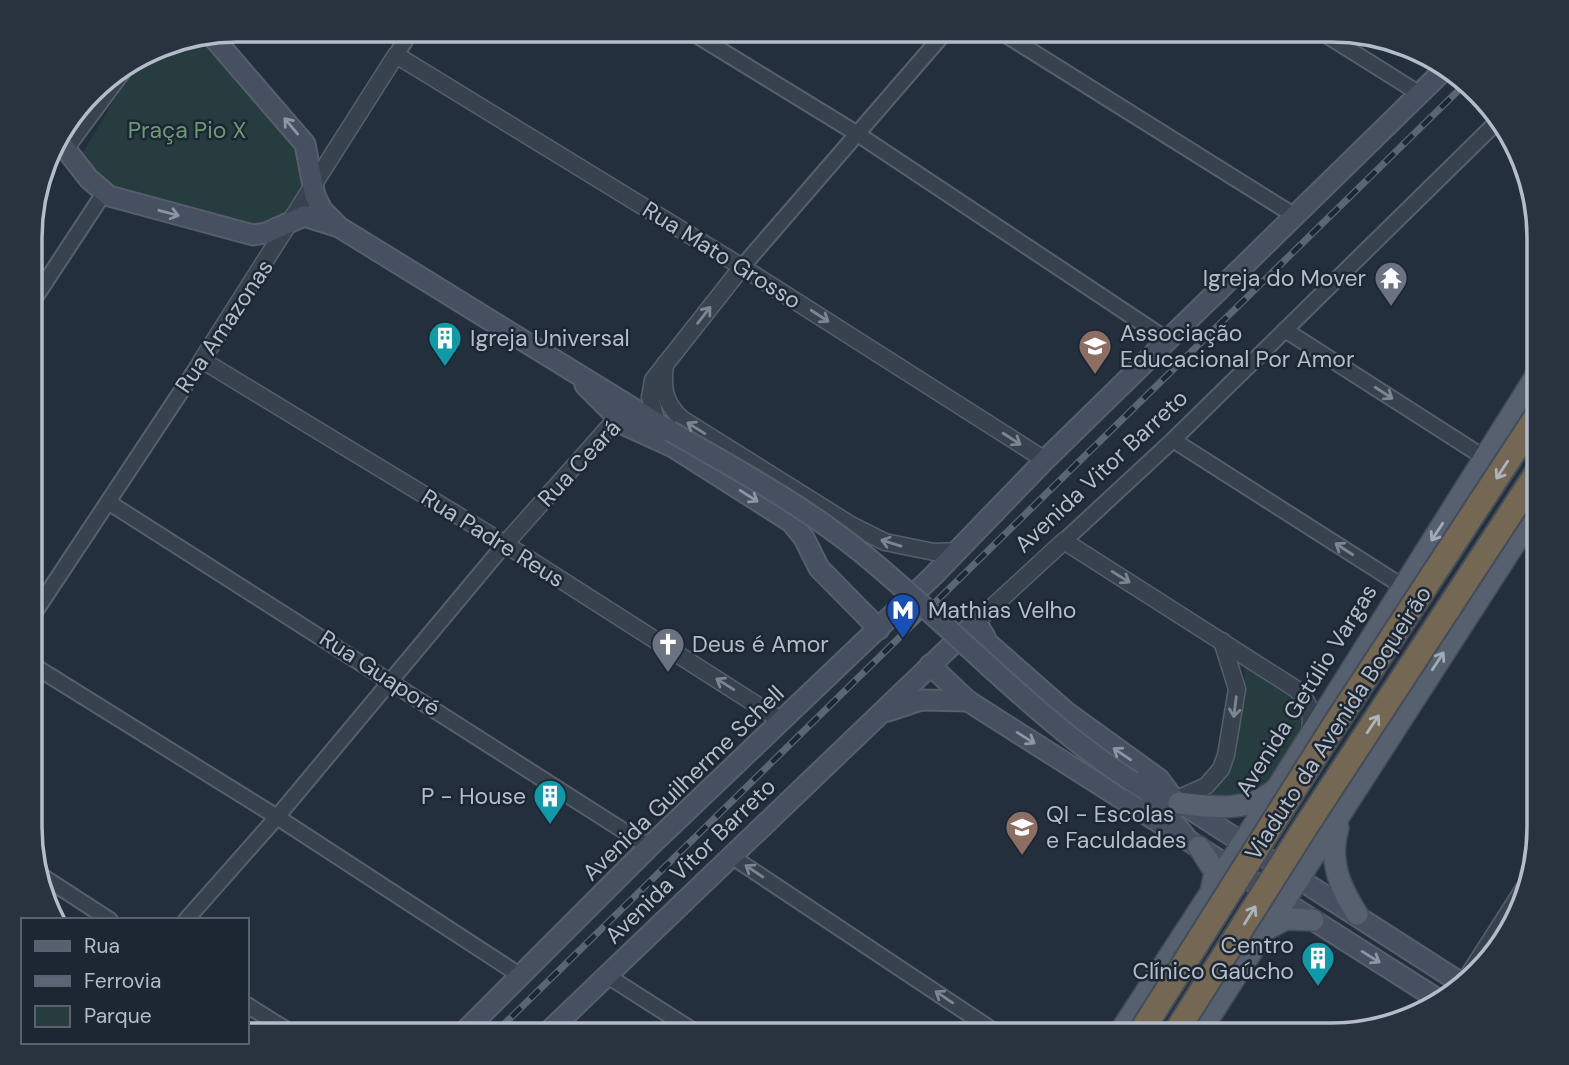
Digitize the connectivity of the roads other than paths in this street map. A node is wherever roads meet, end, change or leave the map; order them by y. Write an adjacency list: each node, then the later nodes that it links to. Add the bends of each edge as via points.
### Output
1 (404, 42): 7 (street, Rua Amazonas)
2 (708, 42): 11 (street)
3 (936, 42): 11 (street, Rua Ceará)
4 (1017, 42): 15 (street)
5 (1337, 42): 9 (street)
6 (218, 44): 13 (main road, one-way to 6, via 305,144)
7 (396, 55): 13 (street, Rua Amazonas); 18 (street, Rua Mato Grosso)
8 (1439, 75): 9 (main road, Avenida Guilherme Schell)
9 (1420, 94): 15 (main road, Avenida Guilherme Schell)
10 (1492, 127): 20 (street, Avenida Vitor Barreto)
11 (856, 133): 18 (street, Rua Ceará); 21 (street)
12 (65, 146): 14 (main road)
13 (313, 188): 16 (street, Rua Amazonas); 17 (main road, via 322,209)
14 (104, 193): 16 (main road, one-way to 16, via 253,235); 19 (street)
15 (1295, 216): 21 (main road, Avenida Guilherme Schell)
16 (295, 218): 17 (main road, via 310,216); 23 (street, Rua Amazonas)
17 (340, 227): 22 (main road)
18 (742, 267): 24 (street, Rua Ceará, one-way to 18); 31 (street, Rua Mato Grosso, one-way to 31)
19 (42, 289)
20 (1285, 330): 29 (street, Avenida Vitor Barreto); 30 (street, one-way to 30)
21 (1168, 341): 31 (main road, Avenida Guilherme Schell)
22 (556, 358): 26 (main road); 27 (main road)
23 (202, 360): 33 (street, Rua Amazonas); 36 (street, Rua Padre Reus)
24 (665, 364): 27 (street, Rua Ceará, via 650,391); 37 (street, one-way to 24, via 934,552 885,542 682,419 666,399)
25 (1527, 390): 30 (main road, Avenida Getúlio Vargas)
26 (616, 419): 27 (street, Rua Ceará, via 632,415); 36 (street, Rua Ceará); 40 (main road, one-way to 40, via 673,447 791,522 819,568)
27 (664, 427): 51 (main road, bridge, via 822,523 863,554 1053,725)
28 (1527, 431): 83 (highway, Viaduto da Avenida Boqueirão, one-way to 83, bridge)
29 (1173, 440): 35 (street, Avenida Vitor Barreto); 38 (street, one-way to 29)
30 (1485, 458): 38 (main road, Avenida Getúlio Vargas, one-way to 38)
31 (1045, 460): 37 (main road, Avenida Guilherme Schell)
32 (1527, 488): 84 (highway, Viaduto da Avenida Boqueirão, one-way to 32, bridge)
33 (108, 502): 39 (street, Rua Amazonas); 45 (street, Rua Guaporé)
34 (1527, 525): 54 (main road, one-way to 34)
35 (1064, 541): 41 (street, Avenida Vitor Barreto); 42 (street, one-way to 42)
36 (505, 544): 45 (street, Rua Ceará); 48 (street, Rua Padre Reus, one-way to 36)
37 (958, 551): 40 (main road, Avenida Guilherme Schell)
38 (1402, 586): 49 (main road, Avenida Getúlio Vargas)
39 (42, 603)
40 (879, 629): 48 (main road, Avenida Guilherme Schell)
41 (977, 629): 43 (main road, Avenida Vitor Barreto); 53 (main road, one-way to 41, via 1159,779 1056,704)
42 (1222, 641): 49 (street, via 1305,698 1311,718); 53 (street, one-way to 53, via 1237,689 1226,755 1206,786)
43 (930, 665): 46 (main road); 47 (main road, Avenida Vitor Barreto)
44 (42, 670): 55 (street)
45 (390, 679): 55 (street, Rua Ceará); 58 (street, Rua Guaporé)
46 (968, 701): 47 (main road, via 921,700); 57 (main road, one-way to 57)
47 (877, 717): 59 (main road, Avenida Vitor Barreto)
48 (782, 721): 58 (main road, Avenida Guilherme Schell)
49 (1307, 739): 50 (main road, Avenida Getúlio Vargas)
50 (1291, 766): 52 (main road, Avenida Getúlio Vargas); 54 (main road, via 1293,793 1300,804 1320,810)
51 (1139, 786): 53 (main road); 57 (main road)
52 (1276, 789): 53 (main road, via 1260,800 1238,806); 56 (main road, Avenida Getúlio Vargas)
53 (1176, 801): 56 (main road)
54 (1348, 804): 61 (main road); 65 (main road, via 1333,856 1340,884)
55 (277, 817): 67 (street, Rua Ceará); 72 (street)
56 (1243, 842): 60 (main road, Avenida Getúlio Vargas); 61 (main road)
57 (1194, 844): 60 (main road); 63 (main road, via 1215,872)
58 (649, 847): 72 (main road, Avenida Guilherme Schell)
59 (731, 856): 71 (main road, Avenida Vitor Barreto); 81 (street, one-way to 59)
60 (1228, 866): 63 (main road, Avenida Getúlio Vargas); 64 (main road)
61 (1300, 878): 64 (main road); 65 (main road)
62 (50, 882): 66 (street)
63 (1211, 892): 70 (main road, Avenida Getúlio Vargas)
64 (1286, 903): 68 (main road); 69 (main road)
65 (1357, 914): 73 (main road)
66 (107, 918)
67 (188, 918)
68 (1313, 920): 69 (main road, via 1286,919); 75 (main road, one-way to 75)
69 (1269, 928): 74 (main road)
70 (1178, 943): 74 (main road, via 1209,936 1226,941 1236,956); 82 (main road, Avenida Getúlio Vargas)
71 (606, 975): 79 (main road, Avenida Vitor Barreto); 80 (street)
72 (522, 976): 78 (main road, Avenida Guilherme Schell)
73 (1454, 979)
74 (1236, 980): 85 (main road)
75 (1431, 995)
76 (248, 1006): 77 (street)
77 (276, 1023)
78 (473, 1023)
79 (557, 1023)
80 (681, 1023)
81 (982, 1023)
82 (1126, 1023)
83 (1147, 1023)
84 (1182, 1023)
85 (1206, 1023)

